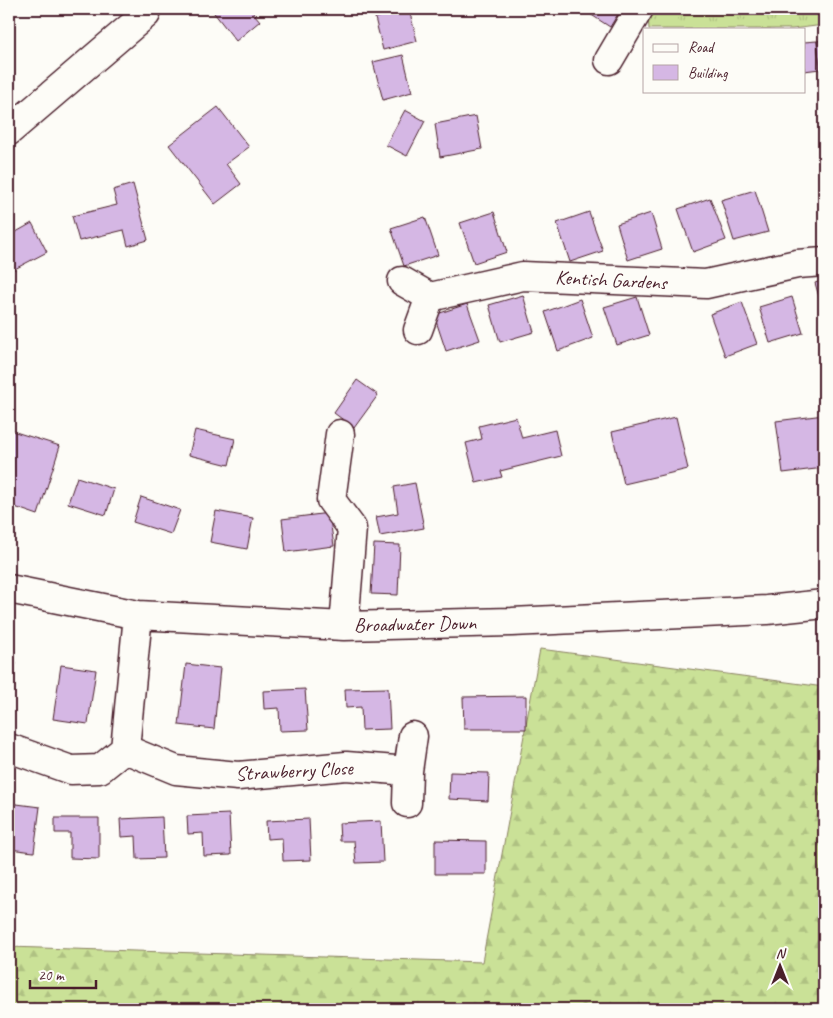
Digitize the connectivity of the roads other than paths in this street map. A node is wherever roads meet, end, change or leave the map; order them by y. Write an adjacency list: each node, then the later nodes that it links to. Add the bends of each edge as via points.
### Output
1 (639, 9): 3 (street)
2 (146, 14): 4 (street)
3 (609, 60)
4 (9, 131)
5 (824, 262): 7 (street, Kentish Gardens, via 797,264 706,284 523,276)
6 (402, 281): 7 (street)
7 (430, 297): 8 (street)
8 (418, 330)
9 (340, 434): 13 (street, via 332,500 352,528)
10 (9, 589): 12 (street, Broadwater Down)
11 (824, 604): 13 (street, Broadwater Down, via 767,610)
12 (138, 615): 13 (street, Broadwater Down); 16 (street)
13 (344, 626)
14 (413, 736): 17 (street)
15 (9, 748): 16 (street, via 71,770 100,769)
16 (125, 749): 17 (street, Strawberry Close, via 176,770 238,776 346,766)
17 (408, 771): 18 (street)
18 (407, 803)

